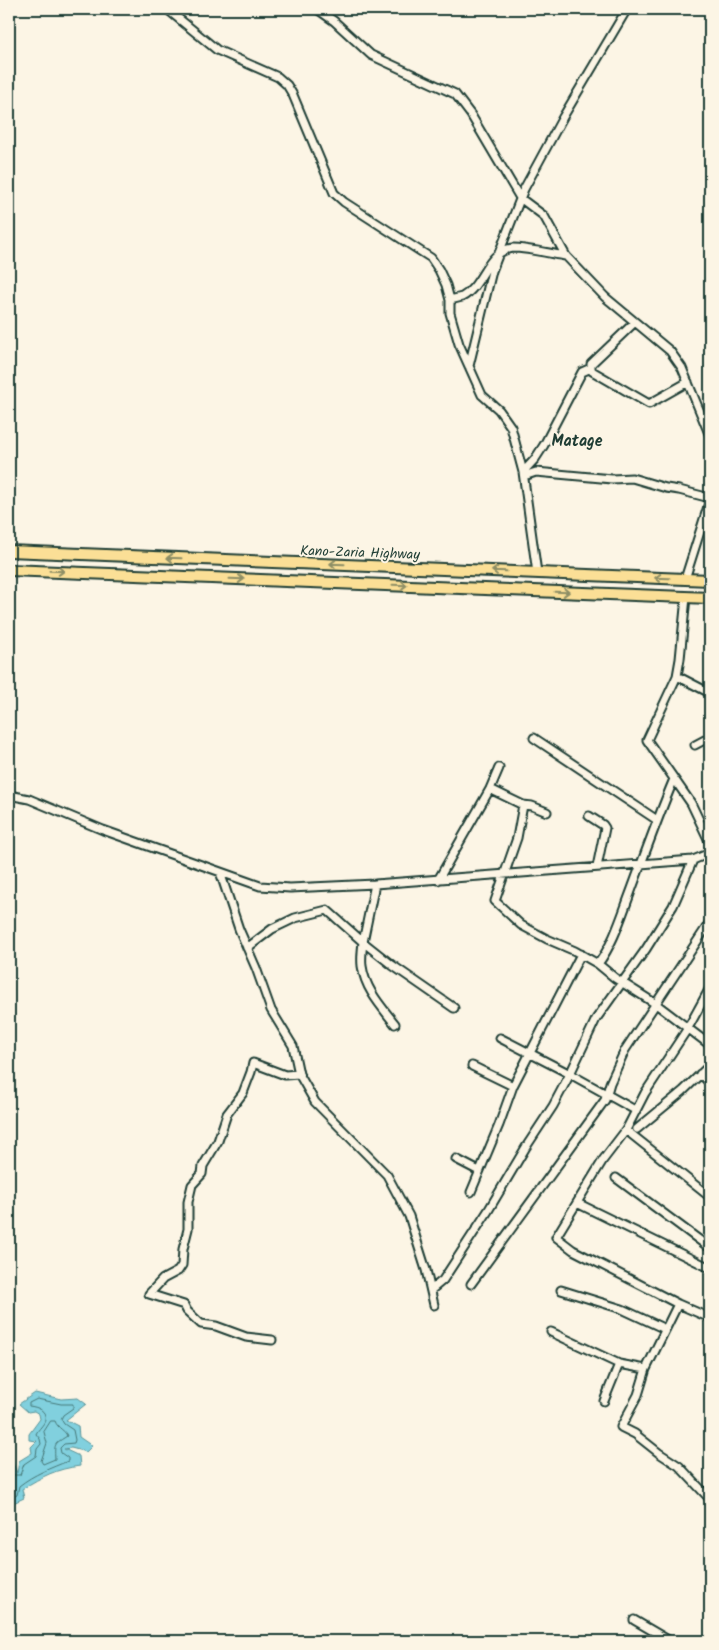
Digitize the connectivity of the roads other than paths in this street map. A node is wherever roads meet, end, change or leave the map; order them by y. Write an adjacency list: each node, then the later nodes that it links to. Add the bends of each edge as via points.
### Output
1 (168, 9): 7 (street, via 217,50 278,77 287,85 334,193 431,258)
2 (317, 9): 4 (street, via 371,55 455,94)
3 (627, 9): 4 (street)
4 (520, 198): 5 (street); 6 (street, via 544,216)
5 (499, 252): 6 (street, via 513,248); 7 (street, via 469,291); 9 (street)
6 (566, 256): 8 (street, via 605,297)
7 (450, 300): 9 (street, via 450,313)
8 (635, 322): 10 (street); 11 (street, via 670,351)
9 (469, 366): 13 (street, via 482,395 499,410 511,427)
10 (590, 368): 11 (street, via 649,404); 13 (street, via 582,372 544,445)
11 (688, 382): 12 (street)
12 (710, 436)
13 (523, 474): 14 (street, via 632,478); 17 (street)
14 (710, 499): 18 (street)
15 (9, 551): 17 (highway, Kano-Zaria Highway, one-way to 15)
16 (9, 570): 20 (highway, one-way to 20)
17 (537, 573): 18 (highway, Kano-Zaria Highway, one-way to 17)
18 (685, 579): 19 (highway, Kano-Zaria Highway)
19 (710, 580)
20 (686, 596): 21 (highway); 22 (street)
21 (710, 598)
22 (677, 676): 23 (street); 28 (street, via 647,740)
23 (710, 693)
24 (710, 737): 26 (street)
25 (534, 738): 34 (street)
26 (695, 745)
27 (500, 768): 29 (street)
28 (674, 779): 34 (street); 35 (street, via 691,803)
29 (490, 789): 31 (street); 42 (street)
30 (9, 795): 40 (street, via 28,799)
31 (522, 806): 32 (street); 41 (street, via 517,838)
32 (547, 812)
33 (589, 816): 39 (street, via 605,828)
34 (657, 820): 38 (street)
35 (710, 842)
36 (710, 852): 37 (street)
37 (693, 860): 38 (street); 49 (street, via 673,906)
38 (643, 863): 39 (street); 48 (street, via 617,930)
39 (597, 867): 41 (street)
40 (220, 872): 43 (street, via 260,886 290,888); 46 (street)
41 (504, 874): 42 (street); 47 (street, via 495,901 521,925)
42 (438, 880): 43 (street)
43 (375, 884): 45 (street)
44 (710, 922): 51 (street)
45 (363, 942): 46 (street, via 327,910 294,918 272,929); 52 (street); 53 (street, via 365,979 373,996)
46 (247, 948): 60 (street, via 271,1010 293,1046)
47 (581, 954): 48 (street); 57 (street)
48 (598, 964): 49 (street)
49 (622, 982): 51 (street); 61 (street, via 596,1018)
50 (710, 988): 54 (street)
51 (656, 1004): 54 (street); 65 (street, via 625,1050)
52 (454, 1008)
53 (395, 1024)
54 (688, 1028): 56 (street); 66 (street)
55 (500, 1038): 57 (street)
56 (710, 1045)
57 (530, 1053): 61 (street); 64 (street)
58 (710, 1065): 62 (street)
59 (472, 1066): 64 (street)
60 (299, 1074): 78 (street, via 315,1102 387,1174 409,1216); 85 (street, via 285,1075 253,1063 202,1174 192,1185 182,1265 149,1294 184,1305 201,1324 246,1337)
61 (570, 1074): 65 (street); 78 (street, via 444,1280)
62 (700, 1074): 63 (street); 67 (street)
63 (710, 1083)
64 (513, 1086): 70 (street)
65 (606, 1093): 66 (street); 77 (street, via 606,1100)
66 (635, 1110): 68 (street)
67 (637, 1129)
68 (626, 1130): 73 (street); 74 (street)
69 (456, 1159): 70 (street)
70 (479, 1171): 72 (street)
71 (616, 1178): 75 (street)
72 (471, 1192)
73 (710, 1197)
74 (577, 1203): 76 (street); 80 (street, via 556,1237 573,1250)
75 (710, 1248)
76 (710, 1268)
77 (471, 1284)
78 (431, 1290): 81 (street)
79 (562, 1290): 83 (street, via 622,1309)
80 (678, 1304): 82 (street); 83 (street)
81 (434, 1305)
82 (710, 1318)
83 (665, 1329): 87 (street)
84 (552, 1332): 86 (street)
85 (272, 1340)
86 (619, 1364): 87 (street); 88 (street)
87 (646, 1369): 89 (street, via 638,1395 621,1427 679,1466)
88 (604, 1401)
89 (710, 1499)
90 (634, 1620): 91 (street)
91 (670, 1641)

